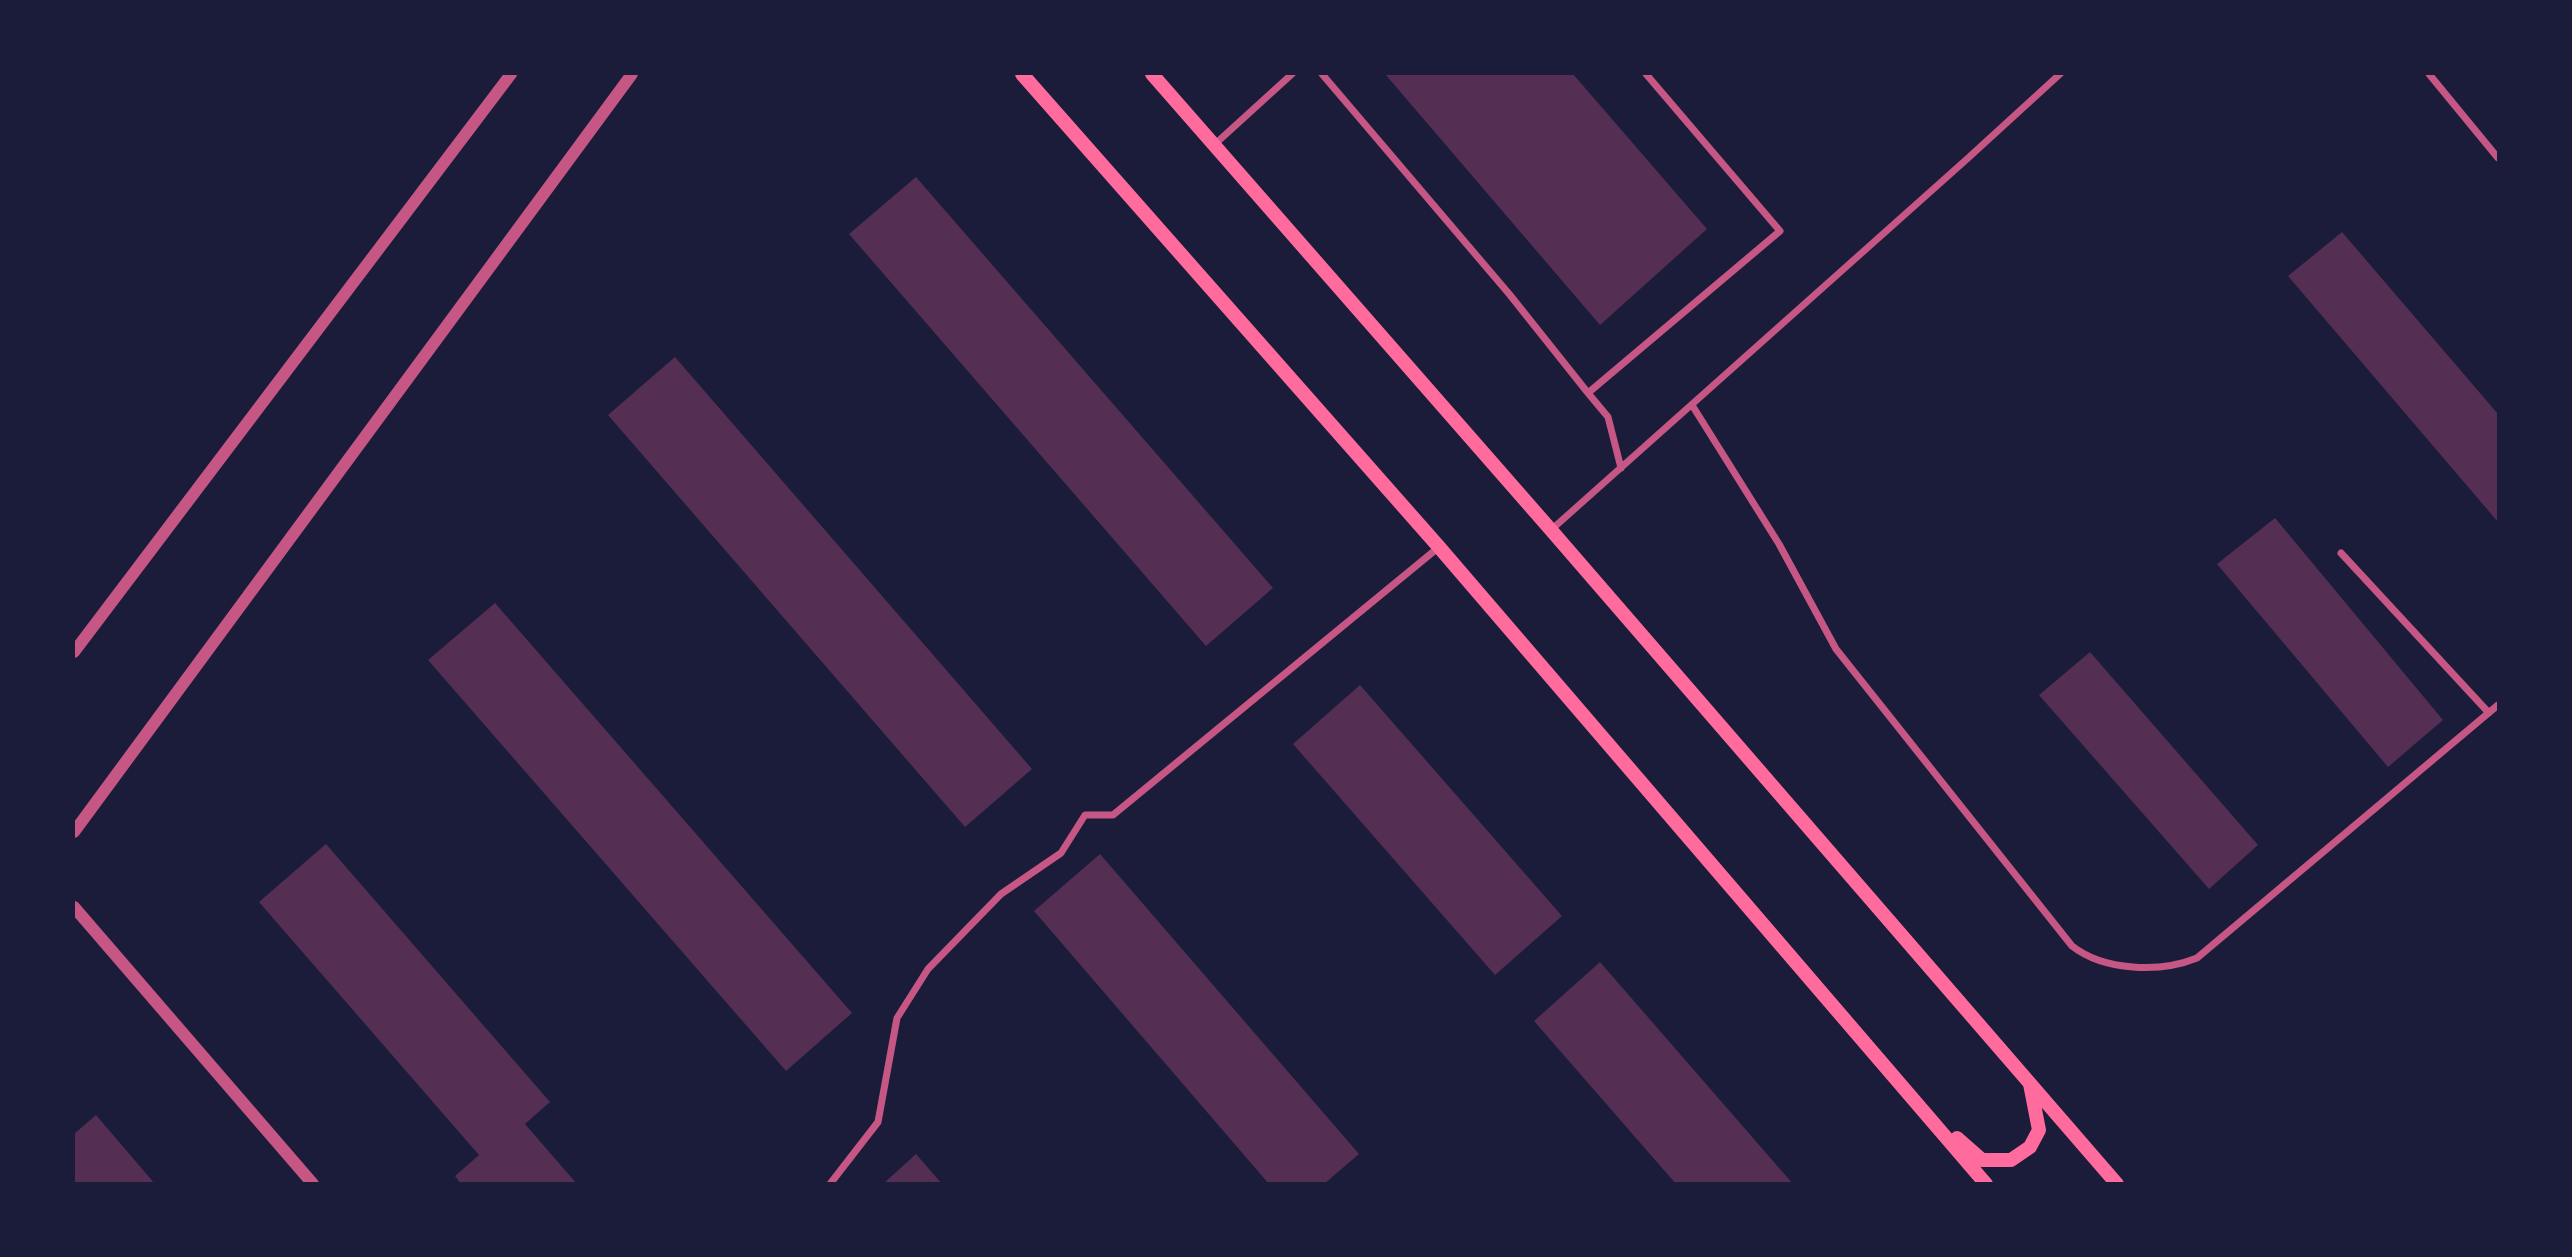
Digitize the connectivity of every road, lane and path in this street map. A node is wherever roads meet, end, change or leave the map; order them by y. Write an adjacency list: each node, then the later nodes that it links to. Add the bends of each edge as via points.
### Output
1 (511, 74): 18 (street)
2 (632, 74): 21 (street)
3 (1023, 74): 16 (main road)
4 (1152, 74): 10 (main road)
5 (1292, 74): 10 (street)
6 (1322, 74): 12 (street)
7 (1646, 74): 12 (street, via 1780,231)
8 (2060, 74): 13 (street)
9 (2429, 74): 11 (street)
10 (1214, 145): 15 (main road)
11 (2498, 158)
12 (1587, 393): 14 (street, via 1608,417)
13 (1692, 405): 14 (street); 20 (street, via 1779,544 1836,649 2071,946 2084,956 2129,966 2181,964 2197,958)
14 (1621, 468): 15 (street)
15 (1551, 530): 23 (main road)
16 (1438, 547): 24 (main road); 26 (street, via 1113,815 1085,815 1061,853 1002,894 928,969 897,1018 878,1122)
17 (2341, 553): 20 (street)
18 (74, 652)
19 (2498, 705): 20 (street)
20 (2489, 713)
21 (74, 832)
22 (74, 907): 25 (street)
23 (2030, 1083): 24 (main road, via 2039,1130 2030,1147 2011,1160 1982,1160); 28 (main road)
24 (1919, 1105): 27 (main road)
25 (313, 1184)
26 (830, 1184)
27 (1986, 1184)
28 (2117, 1184)

